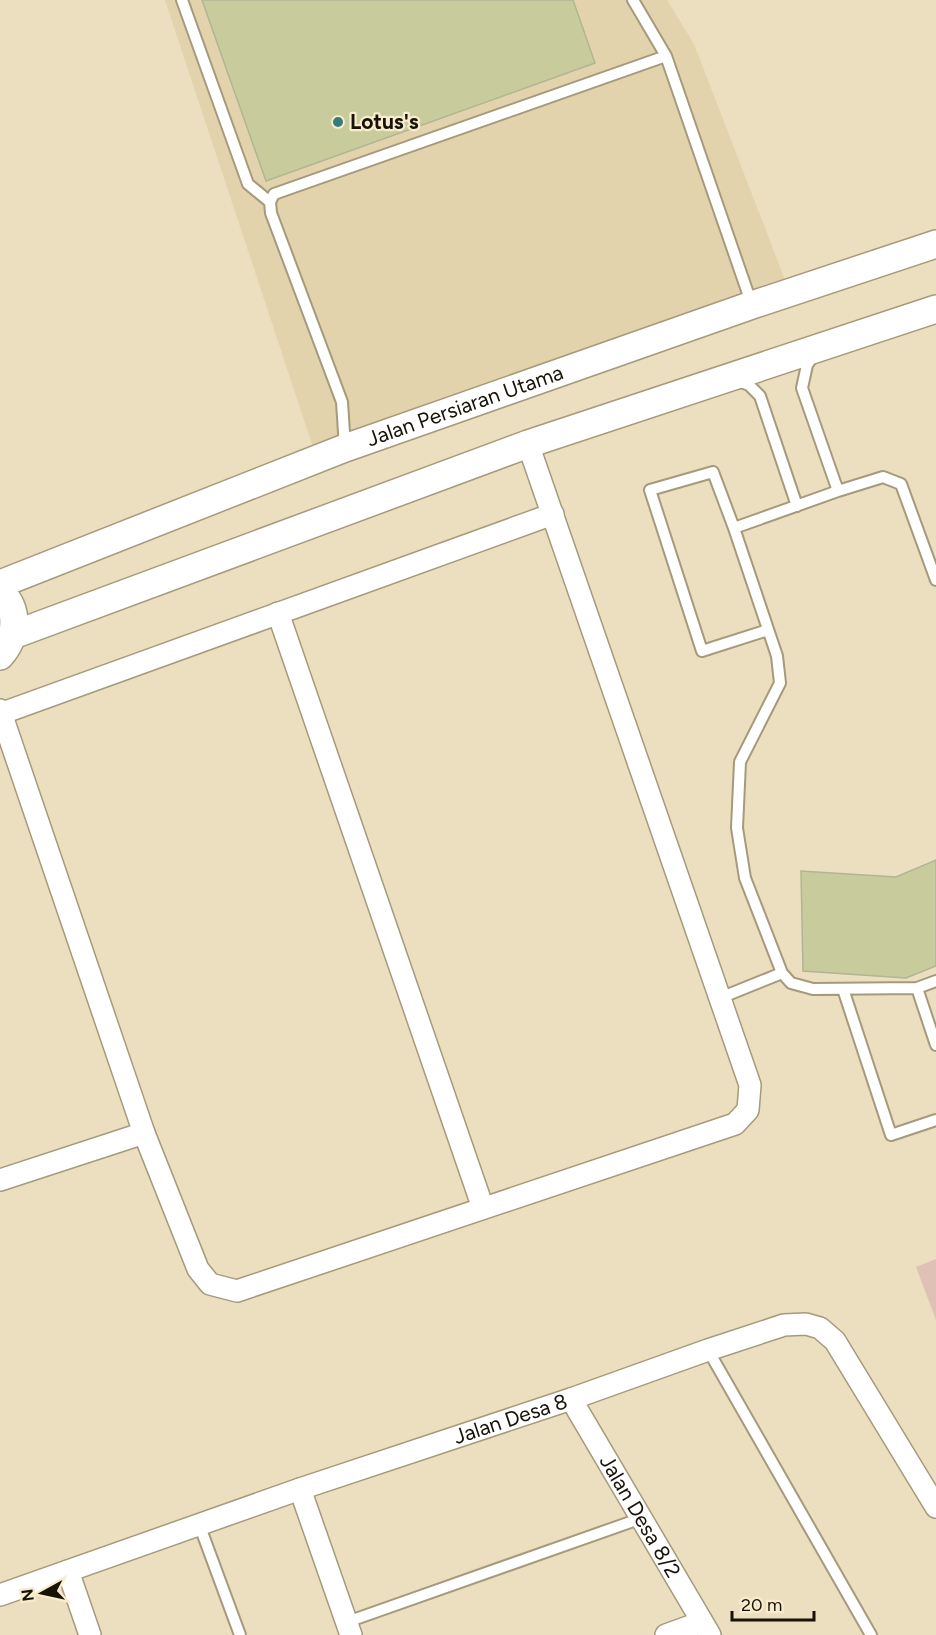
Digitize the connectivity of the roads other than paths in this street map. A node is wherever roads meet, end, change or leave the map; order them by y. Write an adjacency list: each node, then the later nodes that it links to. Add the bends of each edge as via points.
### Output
1 (182, 0): 4 (lane, via 248,184)
2 (633, 0): 3 (lane)
3 (666, 56): 4 (lane, via 274,194); 6 (lane)
4 (270, 202): 11 (lane, via 342,402)
5 (936, 244): 6 (street, Jalan Persiaran Utama)
6 (752, 305): 11 (street, Jalan Persiaran Utama)
7 (936, 309): 8 (street)
8 (819, 348): 9 (street); 12 (lane, via 807,366 802,388)
9 (729, 378): 10 (street); 13 (lane, via 749,385 760,396)
10 (528, 444): 14 (street); 21 (street)
11 (345, 448): 17 (street, Jalan Persiaran Utama)
12 (838, 490): 13 (lane); 16 (lane, via 883,477 901,484)
13 (797, 506): 15 (lane)
14 (553, 514): 19 (street); 27 (street)
15 (734, 528): 20 (lane); 20 (lane, via 713,472 650,490 702,651)
16 (936, 580)
17 (0, 584)
18 (0, 591): 21 (street, via 11,607 14,621)
19 (278, 612): 22 (street); 32 (street)
20 (768, 630): 23 (lane, via 777,656 780,684 740,762 737,828 745,878)
21 (7, 645)
22 (0, 713): 30 (street)
23 (782, 973): 26 (lane, via 791,983 813,989); 27 (lane)
24 (936, 981): 25 (lane)
25 (917, 988): 26 (lane); 28 (lane)
26 (843, 989): 29 (lane, via 891,1135)
27 (720, 998): 32 (street, via 750,1085 748,1110 735,1124)
28 (936, 1045)
29 (936, 1120)
30 (144, 1133): 31 (street); 32 (street, via 198,1269 210,1284 237,1291)
31 (0, 1180)
32 (483, 1208)
33 (708, 1350): 34 (street, Jalan Desa 8); 36 (street, Jalan Desa 8, via 784,1325 820,1328 835,1341); 46 (lane)
34 (571, 1399): 35 (street, Jalan Desa 8); 37 (street, Jalan Desa 8/2)
35 (300, 1489): 38 (street, Jalan Desa 8); 41 (street)
36 (936, 1507)
37 (642, 1518): 41 (lane); 42 (street, Jalan Desa 8/2)
38 (199, 1524): 39 (street, Jalan Desa 8); 44 (lane)
39 (68, 1571): 40 (street, Jalan Desa 8); 43 (street)
40 (0, 1595)
41 (349, 1628)
42 (706, 1629): 45 (street)
43 (90, 1635)
44 (240, 1635)
45 (666, 1635)
46 (871, 1635)

